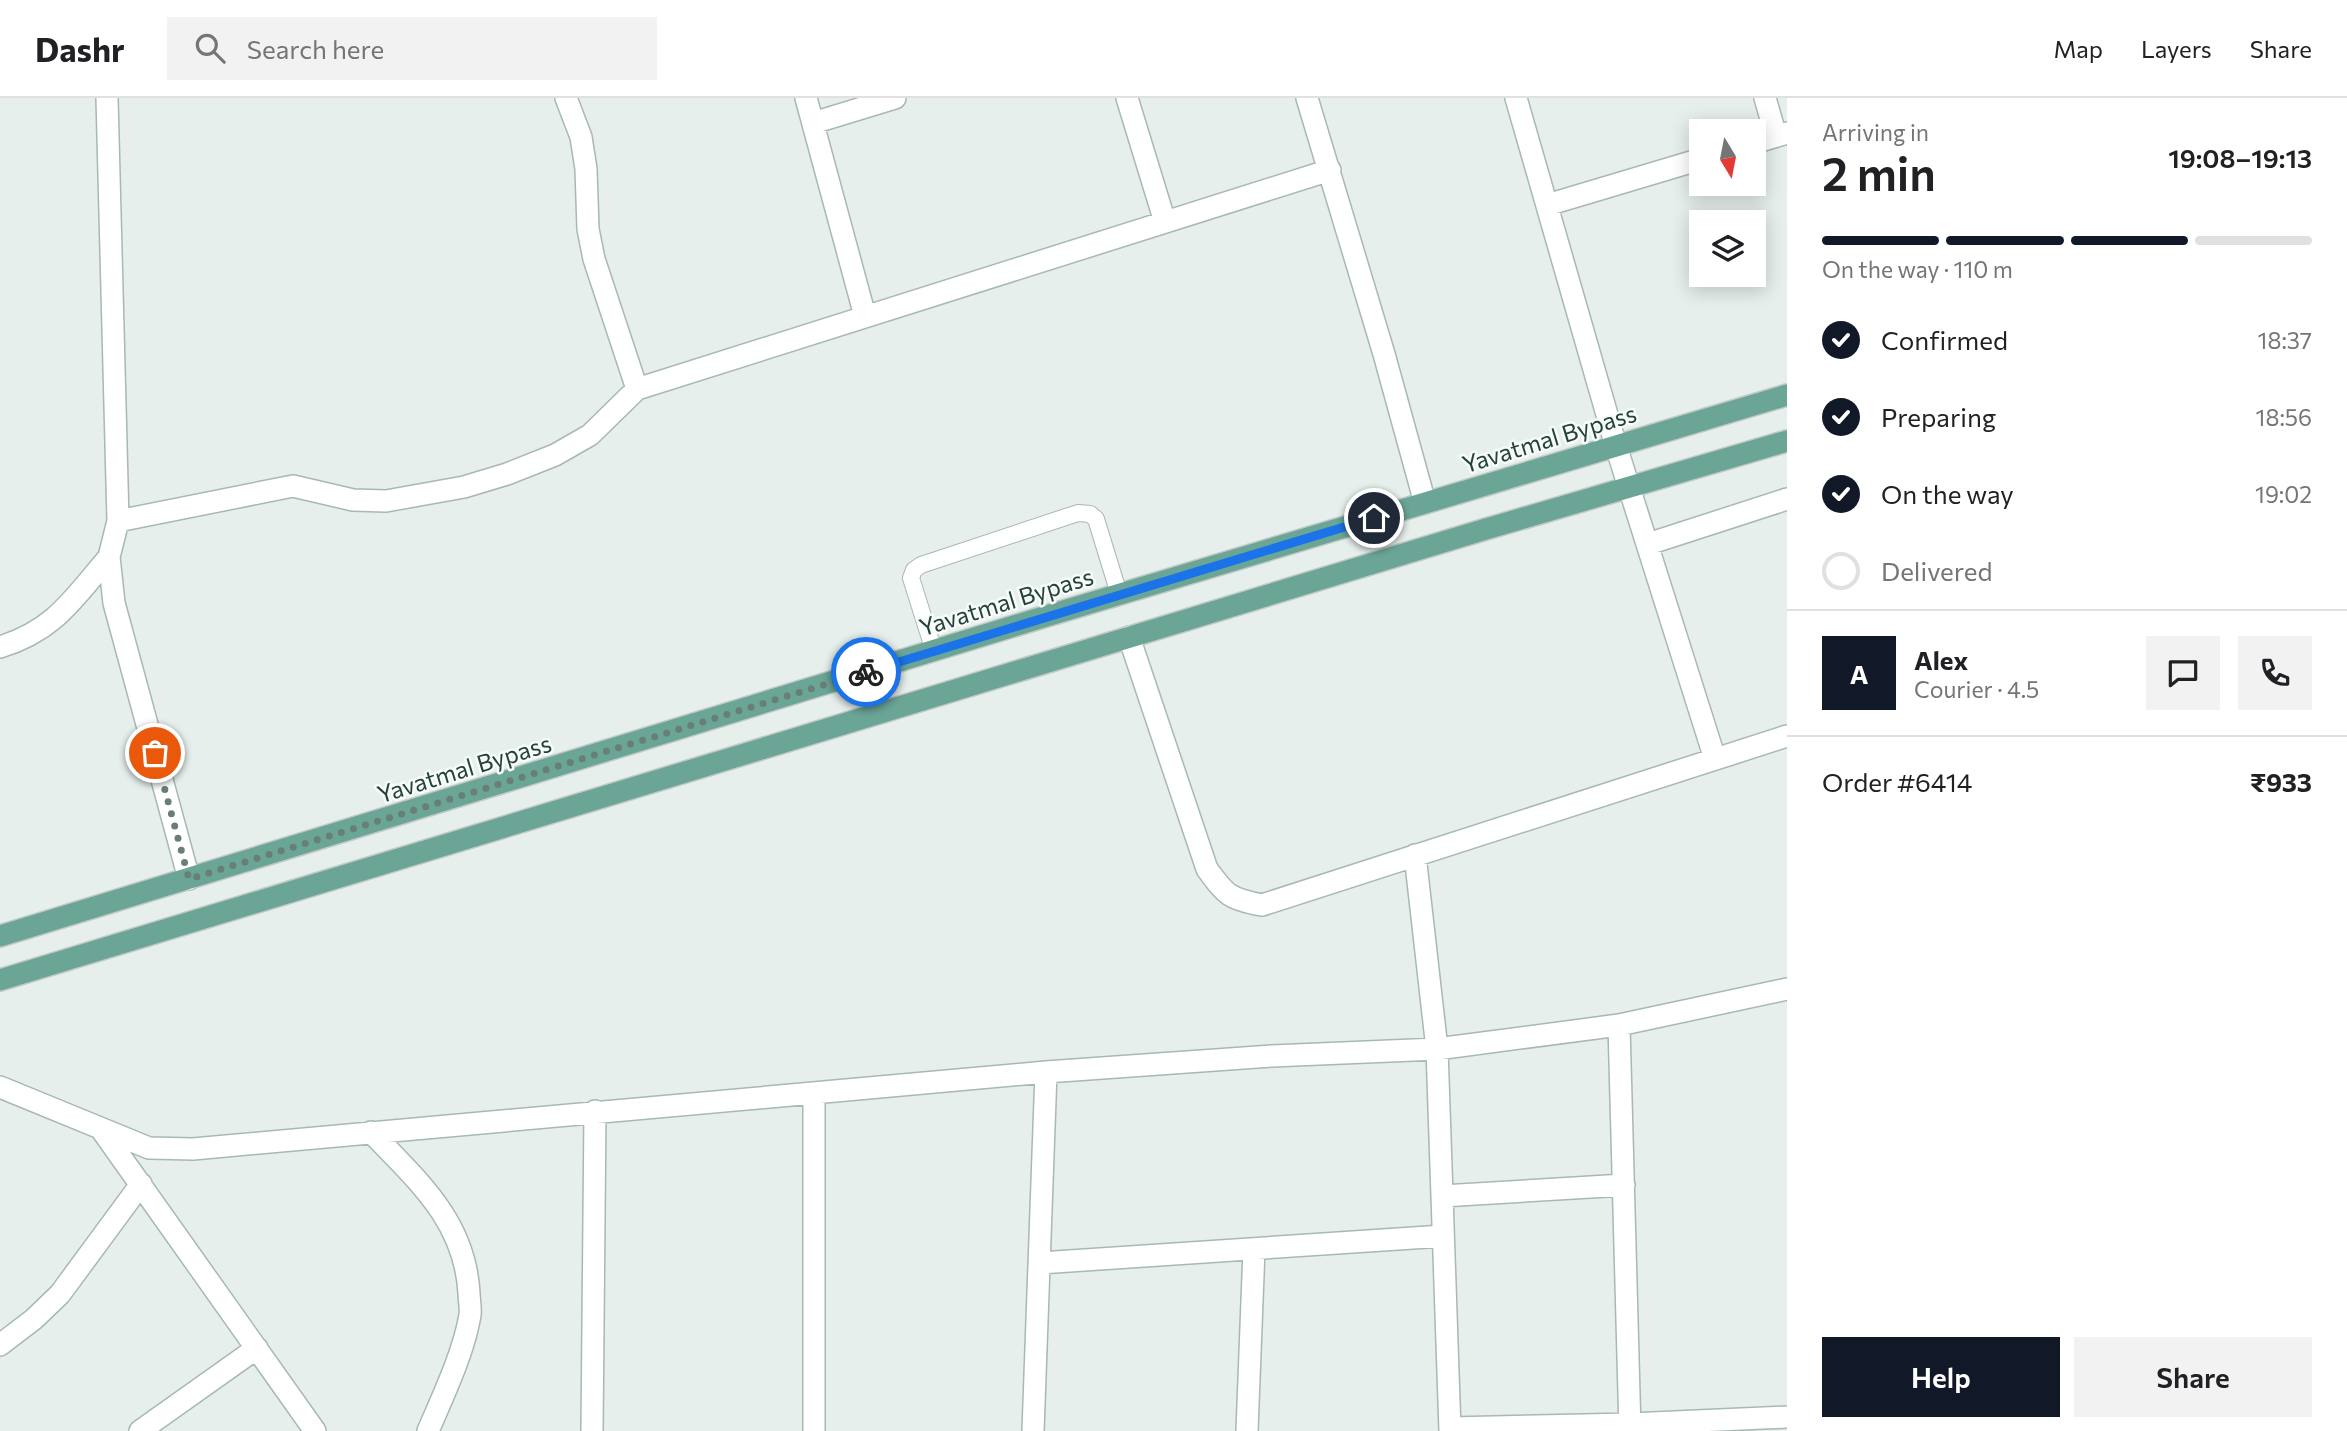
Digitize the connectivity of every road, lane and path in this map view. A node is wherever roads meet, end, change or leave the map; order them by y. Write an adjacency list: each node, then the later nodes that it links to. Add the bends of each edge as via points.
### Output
1 (107, 98): 23 (street)
2 (566, 98): 16 (street, via 583,148 594,259)
3 (806, 98): 9 (street)
4 (895, 98): 9 (street)
5 (1127, 98): 14 (street)
6 (1307, 98): 12 (street)
7 (1516, 98): 13 (street)
8 (1765, 98): 10 (street)
9 (813, 123): 15 (street)
10 (1782, 135)
11 (1689, 163): 13 (street)
12 (1330, 170): 14 (street); 22 (street)
13 (1546, 205): 19 (street)
14 (1165, 222): 15 (street)
15 (865, 316): 16 (street)
16 (637, 389): 23 (street, via 590,435 555,455 464,487 386,501 353,500 293,486)
17 (1787, 395): 19 (main road, Yavatmal Bypass)
18 (1787, 441): 20 (main road)
19 (1616, 446): 20 (street); 22 (main road, Yavatmal Bypass)
20 (1629, 487): 24 (street); 27 (main road)
21 (1787, 499): 24 (street)
22 (1425, 503): 26 (main road, Yavatmal Bypass)
23 (118, 521): 25 (street)
24 (1648, 544): 31 (street)
25 (109, 557): 28 (street, via 56,618 40,631); 33 (street, via 114,603)
26 (1119, 594): 29 (main road, Yavatmal Bypass); 29 (lane, via 1096,519 1078,513 914,570 911,578)
27 (1129, 637): 32 (street, via 1207,869 1223,891 1238,901 1262,905); 35 (main road)
28 (0, 647)
29 (934, 651): 33 (main road, Yavatmal Bypass)
30 (1787, 736): 31 (street)
31 (1715, 759): 32 (street)
32 (1415, 855): 38 (street)
33 (189, 879): 34 (main road, Yavatmal Bypass)
34 (0, 936)
35 (0, 979)
36 (1787, 989): 37 (street)
37 (1619, 1025): 38 (street); 46 (street)
38 (1437, 1049): 39 (street); 47 (street)
39 (1046, 1072): 41 (street); 50 (street)
40 (0, 1087): 43 (street)
41 (814, 1093): 42 (street); 60 (street)
42 (595, 1111): 44 (street); 59 (street)
43 (101, 1129): 44 (street, via 149,1148 193,1149); 45 (street)
44 (371, 1132): 58 (street, via 441,1210 459,1241 468,1280 470,1314)
45 (141, 1184): 51 (street, via 60,1294); 52 (street)
46 (1623, 1185): 47 (street); 54 (street)
47 (1442, 1196): 48 (street)
48 (1443, 1236): 49 (street); 55 (street)
49 (1254, 1249): 50 (street); 62 (street)
50 (1040, 1263): 61 (street)
51 (0, 1345)
52 (257, 1348): 56 (street); 57 (street)
53 (1787, 1417): 54 (street)
54 (1630, 1427): 55 (street)
55 (1450, 1429)
56 (140, 1431)
57 (315, 1431)
58 (428, 1431)
59 (592, 1431)
60 (814, 1431)
61 (1032, 1431)
62 (1247, 1431)

